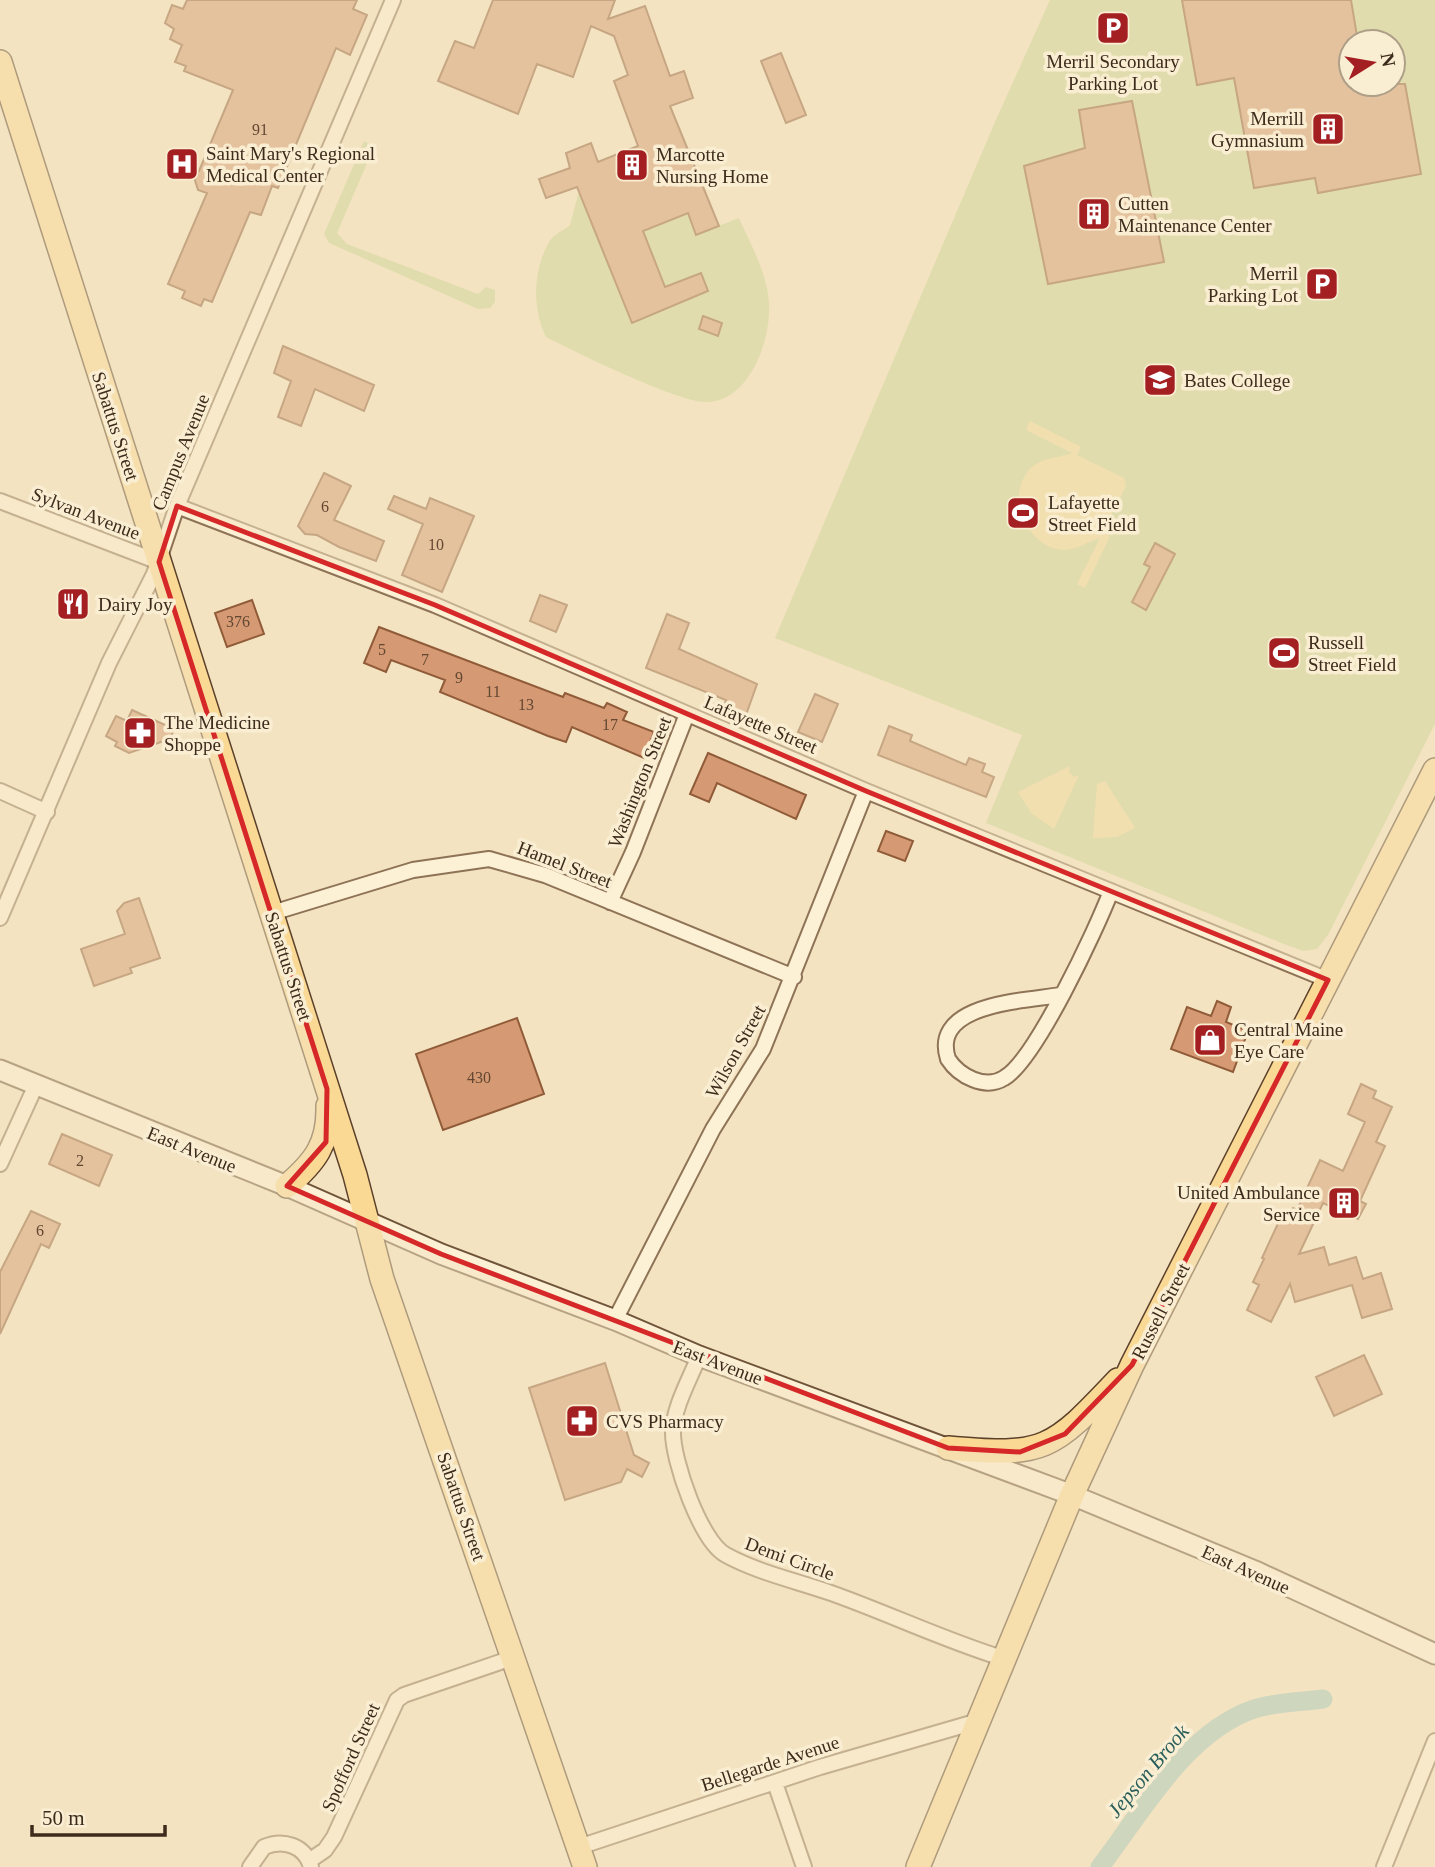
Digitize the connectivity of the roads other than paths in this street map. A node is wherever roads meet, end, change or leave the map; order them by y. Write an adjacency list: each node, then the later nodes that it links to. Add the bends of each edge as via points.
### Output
1 (393, 0): 5 (street, Campus Avenue)
2 (0, 62): 3 (main road, Sabattus Street)
3 (8, 112): 6 (main road, Sabattus Street)
4 (0, 501): 6 (street, Sylvan Avenue)
5 (177, 506): 6 (street, Campus Avenue); 7 (street, Lafayette Street, via 435,605)
6 (159, 562): 11 (street, Campus Avenue, via 115,650); 14 (main road, Sabattus Street)
7 (687, 714): 10 (street, Lafayette Street); 13 (street, Washington Street)
8 (1435, 770): 17 (main road, Russell Street)
9 (0, 790): 11 (street)
10 (866, 791): 12 (street, Lafayette Street); 16 (street, Wilson Street)
11 (47, 812): 15 (street, Campus Avenue)
12 (1111, 891): 17 (street, Lafayette Street); 18 (street)
13 (610, 902): 14 (street, Hamel Street, via 535,871 489,859 413,870); 16 (street, Hamel Street)
14 (272, 913): 21 (main road, Sabattus Street)
15 (0, 918)
16 (794, 977): 25 (street, Wilson Street, via 763,1049 713,1129)
17 (1328, 980): 27 (main road, Russell Street)
18 (1060, 995): 18 (street, via 967,1014 958,1020 948,1039 948,1059 979,1082 1004,1079 1020,1066)
19 (0, 1070): 20 (main road, East Avenue)
20 (36, 1084): 22 (street); 23 (main road, East Avenue)
21 (327, 1089): 23 (main road, via 326,1142 316,1159); 24 (main road, Sabattus Street)
22 (0, 1164)
23 (287, 1186): 24 (main road, East Avenue)
24 (370, 1224): 25 (main road, East Avenue); 31 (main road, Sabattus Street, via 383,1279)
25 (615, 1320): 26 (main road, East Avenue)
26 (699, 1356): 28 (main road, East Avenue); 32 (street, Demi Circle, via 673,1432 678,1460 712,1544 724,1555)
27 (1132, 1365): 28 (main road, via 1065,1434 1037,1448 1006,1453); 29 (main road, Russell Street)
28 (948, 1448): 29 (main road, East Avenue)
29 (1072, 1495): 30 (main road, East Avenue, via 1255,1571); 32 (main road, Russell Street)
30 (1435, 1654)
31 (516, 1657): 36 (main road, Sabattus Street); 37 (street, Spofford Street, via 397,1699 334,1837)
32 (1005, 1658): 33 (main road, Russell Street)
33 (975, 1723): 35 (street, Bellegarde Avenue); 40 (main road, Russell Street)
34 (1435, 1741): 41 (street)
35 (775, 1783): 36 (street, Bellegarde Avenue); 39 (street)
36 (582, 1857)
37 (310, 1864): 38 (street, Spofford Street, via 294,1846 274,1843 256,1855)
38 (250, 1867)
39 (804, 1867)
40 (918, 1867)
41 (1384, 1867)

